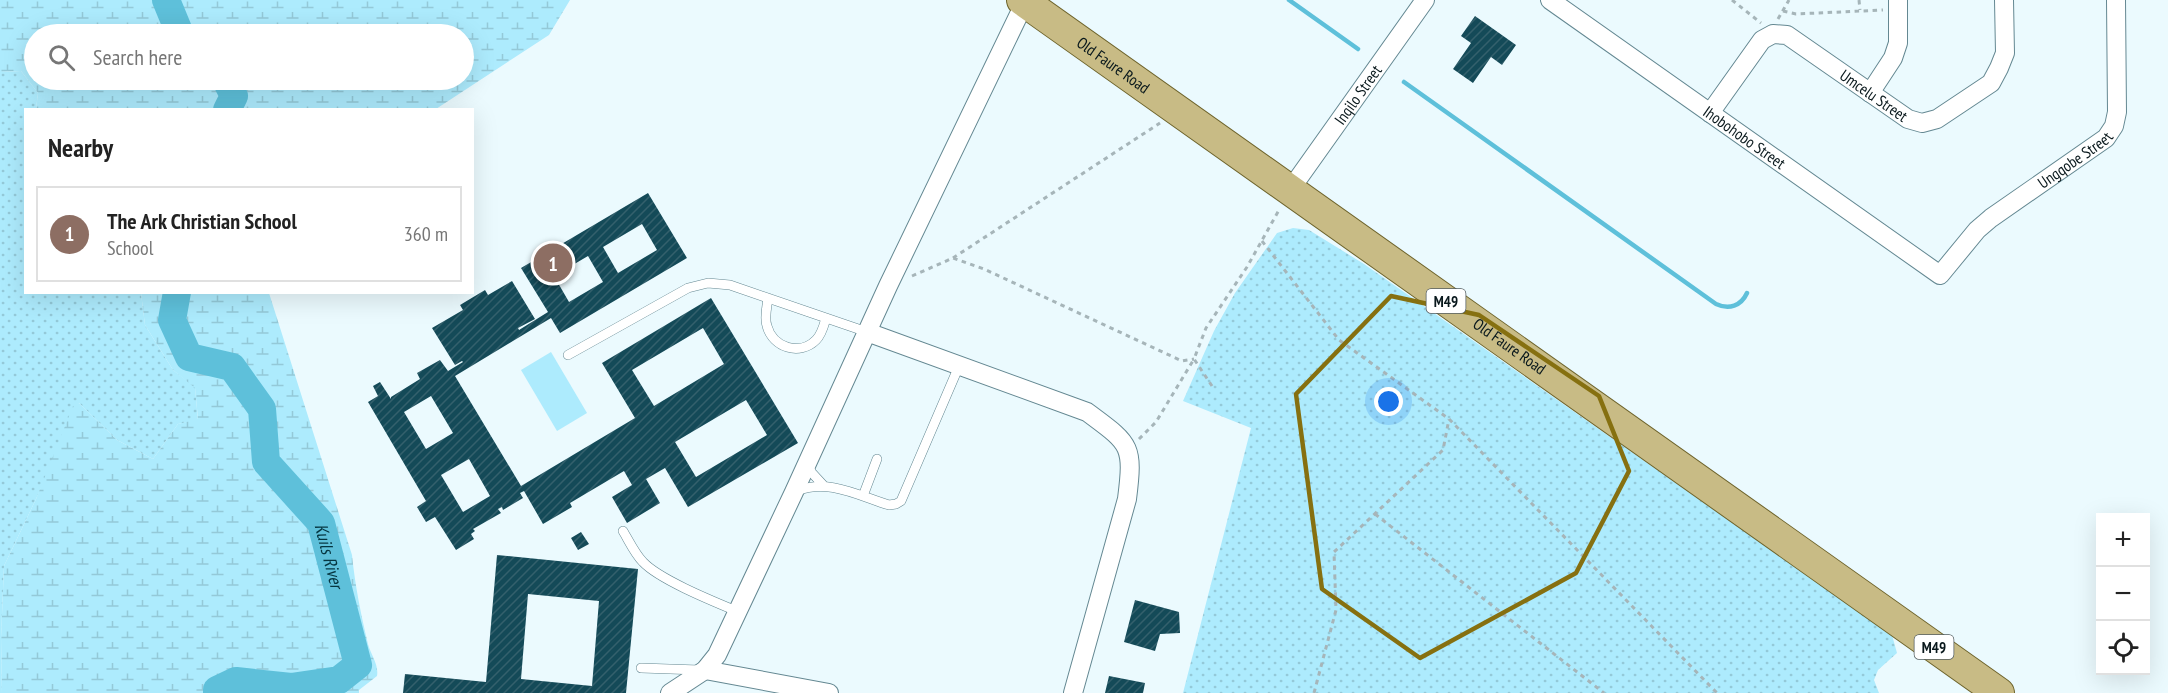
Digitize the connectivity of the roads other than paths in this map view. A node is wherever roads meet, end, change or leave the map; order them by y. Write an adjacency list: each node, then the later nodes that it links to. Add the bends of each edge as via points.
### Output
1 (1425, 0): 9 (street, Inqilo Street)
2 (1550, 0): 8 (street, Ihobohobo Street)
3 (2004, 0): 7 (street, Umcelu Street, via 2005,53 1990,83 1937,119 1922,123 1908,119)
4 (2116, 0): 10 (street, Ungqobe Street, via 2114,126 2106,138 1977,230)
5 (1024, 1): 9 (main road, Old Faure Road / M49); 13 (street)
6 (1898, 4): 7 (street, via 1898,43)
7 (1870, 93): 8 (street, Umcelu Street, via 1787,35 1773,31 1762,40)
8 (1710, 113): 10 (street, Ihobohobo Street)
9 (1290, 190): 28 (main road, Old Faure Road / M49)
10 (1940, 275)
11 (768, 298): 12 (lane); 12 (lane, via 767,329 787,347 811,345 820,336); 14 (lane, via 730,285 698,284)
12 (826, 318): 13 (lane)
13 (867, 332): 15 (street); 17 (street)
14 (568, 355)
15 (959, 366): 20 (lane, via 901,501 889,505); 27 (street, via 1087,412 1116,434 1128,450 1131,466 1126,499)
16 (877, 459): 20 (lane)
17 (807, 465): 18 (lane); 19 (street)
18 (824, 486): 19 (lane); 20 (lane)
19 (795, 492): 22 (street)
20 (863, 496)
21 (623, 531): 22 (lane, via 643,562)
22 (739, 612): 24 (street)
23 (641, 668): 24 (lane)
24 (705, 670): 25 (street); 26 (street)
25 (670, 693)
26 (829, 693)
27 (1073, 693)
28 (1999, 693)

